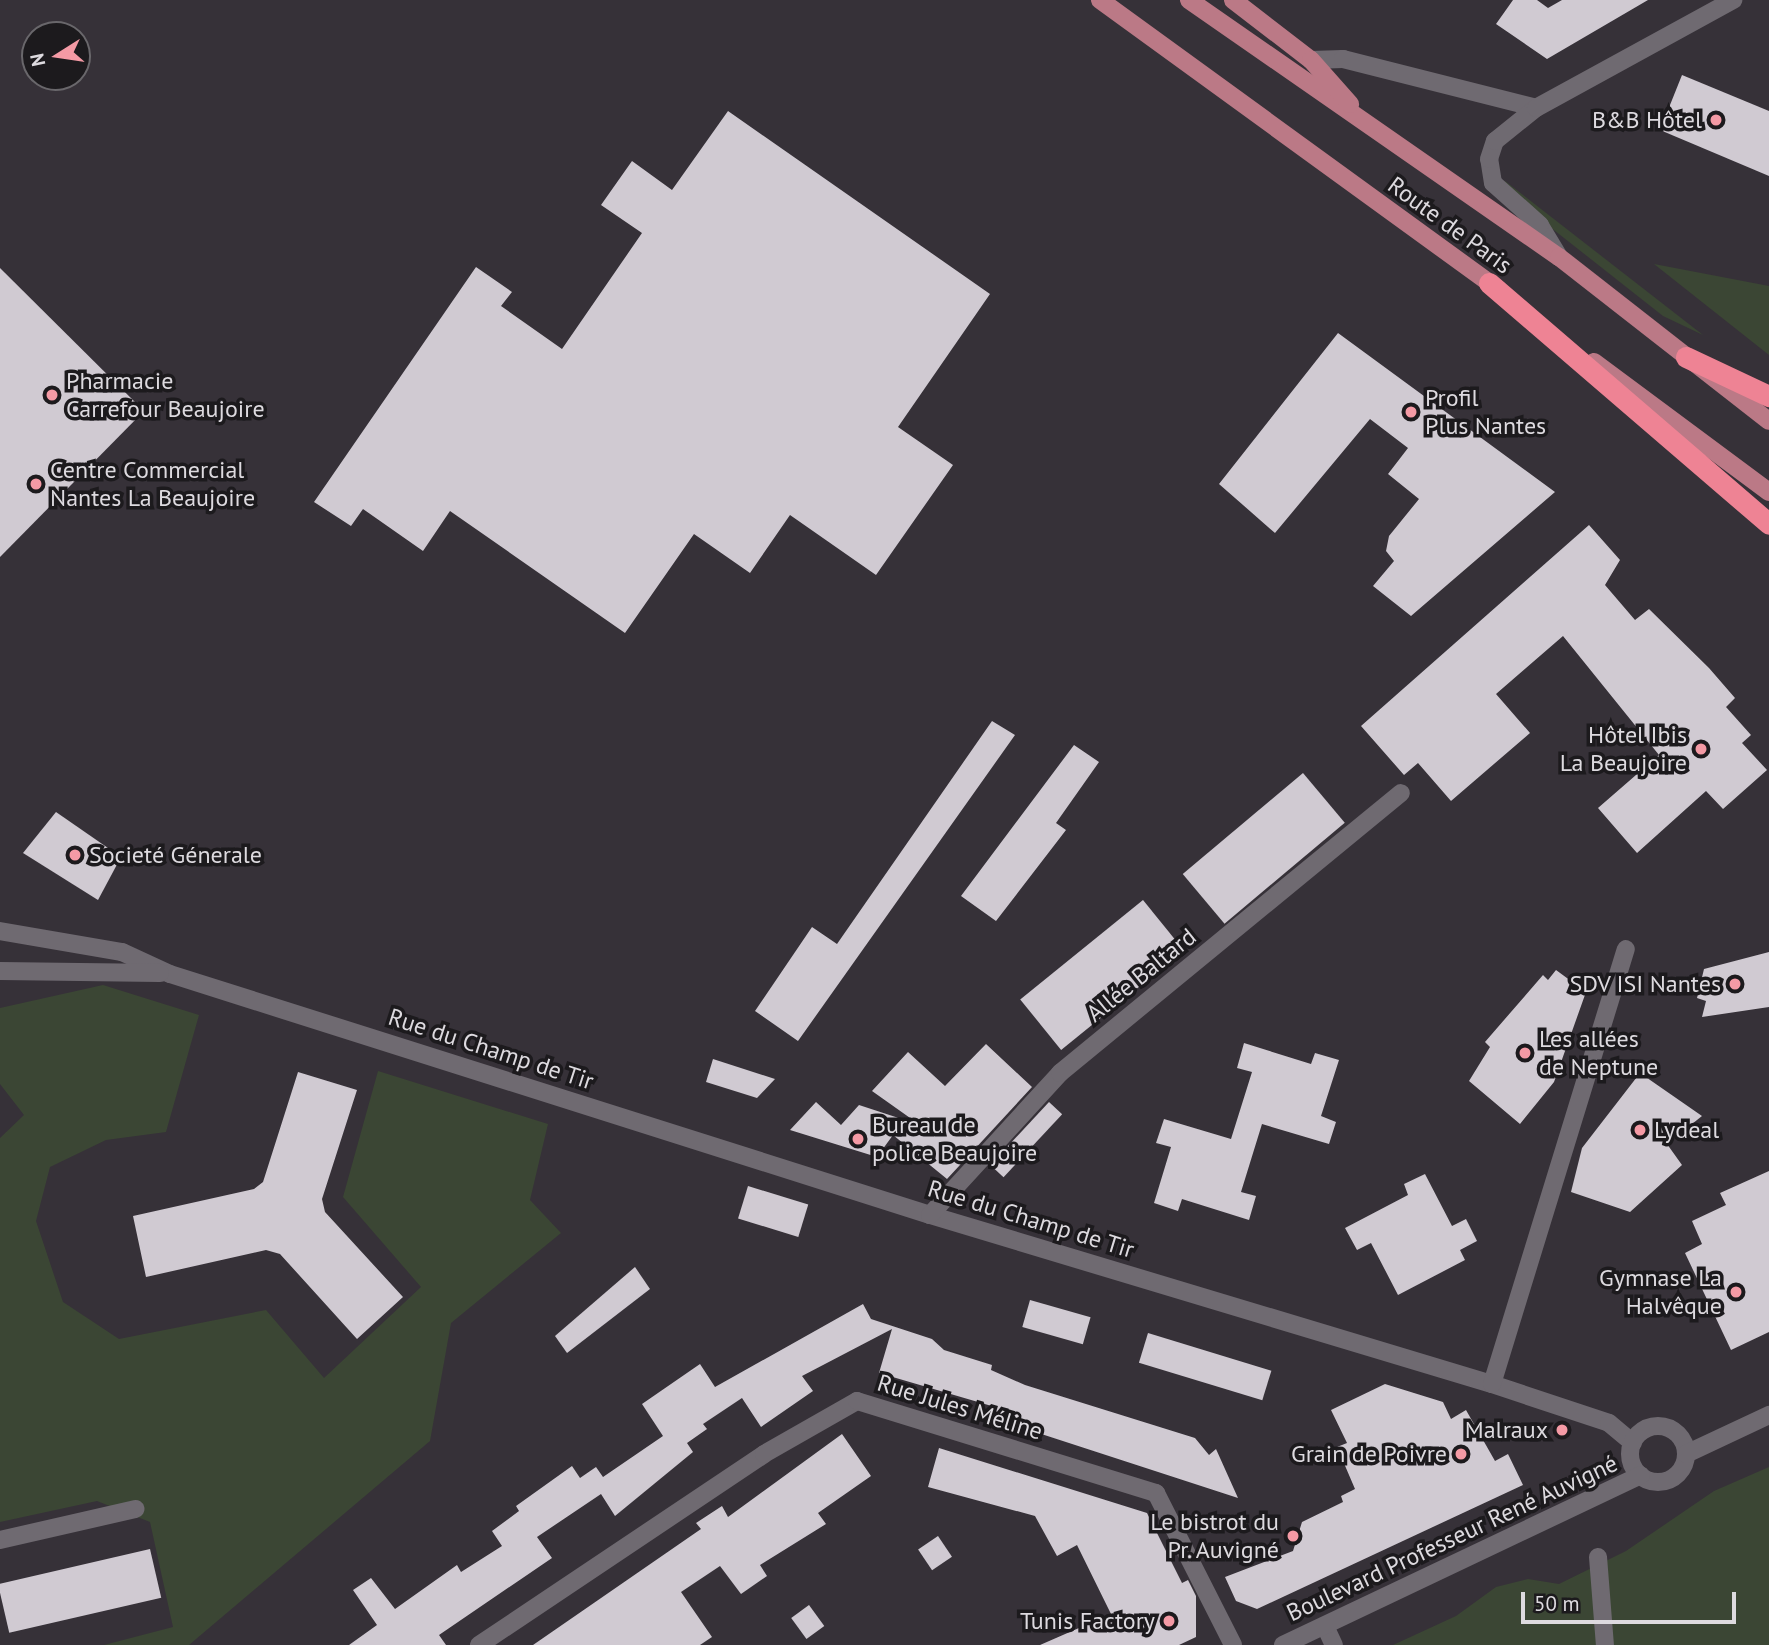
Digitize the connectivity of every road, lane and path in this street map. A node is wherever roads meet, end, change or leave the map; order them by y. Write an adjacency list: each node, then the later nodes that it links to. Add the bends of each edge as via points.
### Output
1 (1100, 0): 9 (main road, Route de Paris)
2 (1189, 0): 7 (main road, Route de Paris)
3 (1733, 0): 6 (street)
4 (1236, 1): 5 (main road)
5 (1311, 60): 6 (street, via 1343,59); 7 (main road)
6 (1536, 108): 8 (street, via 1495,141 1489,171 1493,183 1540,225)
7 (1371, 128): 8 (main road, Route de Paris)
8 (1559, 257): 10 (main road, Route de Paris)
9 (1489, 283): 13 (main road, Route de Paris); 14 (highway)
10 (1686, 357): 11 (highway); 12 (main road, Route de Paris)
11 (1769, 396)
12 (1769, 421)
13 (1769, 492)
14 (1769, 524)
15 (1401, 793): 20 (street, Allée Baltard, via 1060,1073)
16 (0, 931): 19 (street, Rue du Champ de Tir, via 122,952)
17 (1626, 949): 21 (street)
18 (0, 971): 19 (street, Rue du Champ de Tir)
19 (170, 974): 20 (street, Rue du Champ de Tir)
20 (930, 1215): 21 (street, Rue du Champ de Tir)
21 (1492, 1384): 23 (street, Rue du Champ de Tir, via 1609,1423)
22 (1769, 1415): 24 (street)
23 (1633, 1443): 24 (street, via 1644,1430 1661,1426 1681,1437); 25 (street, via 1632,1460)
24 (1686, 1454): 25 (street, via 1673,1478 1656,1482)
25 (1641, 1475): 29 (street, Boulevard Professeur René Auvigné)
26 (135, 1509): 27 (street)
27 (0, 1540)
28 (1598, 1557): 34 (street)
29 (1325, 1626): 32 (street, Boulevard Professeur René Auvigné); 33 (street)
30 (479, 1645): 31 (street, Rue Jules Méline, via 764,1454 858,1401 1156,1493)
31 (1233, 1645)
32 (1283, 1645)
33 (1334, 1645)
34 (1605, 1645)

